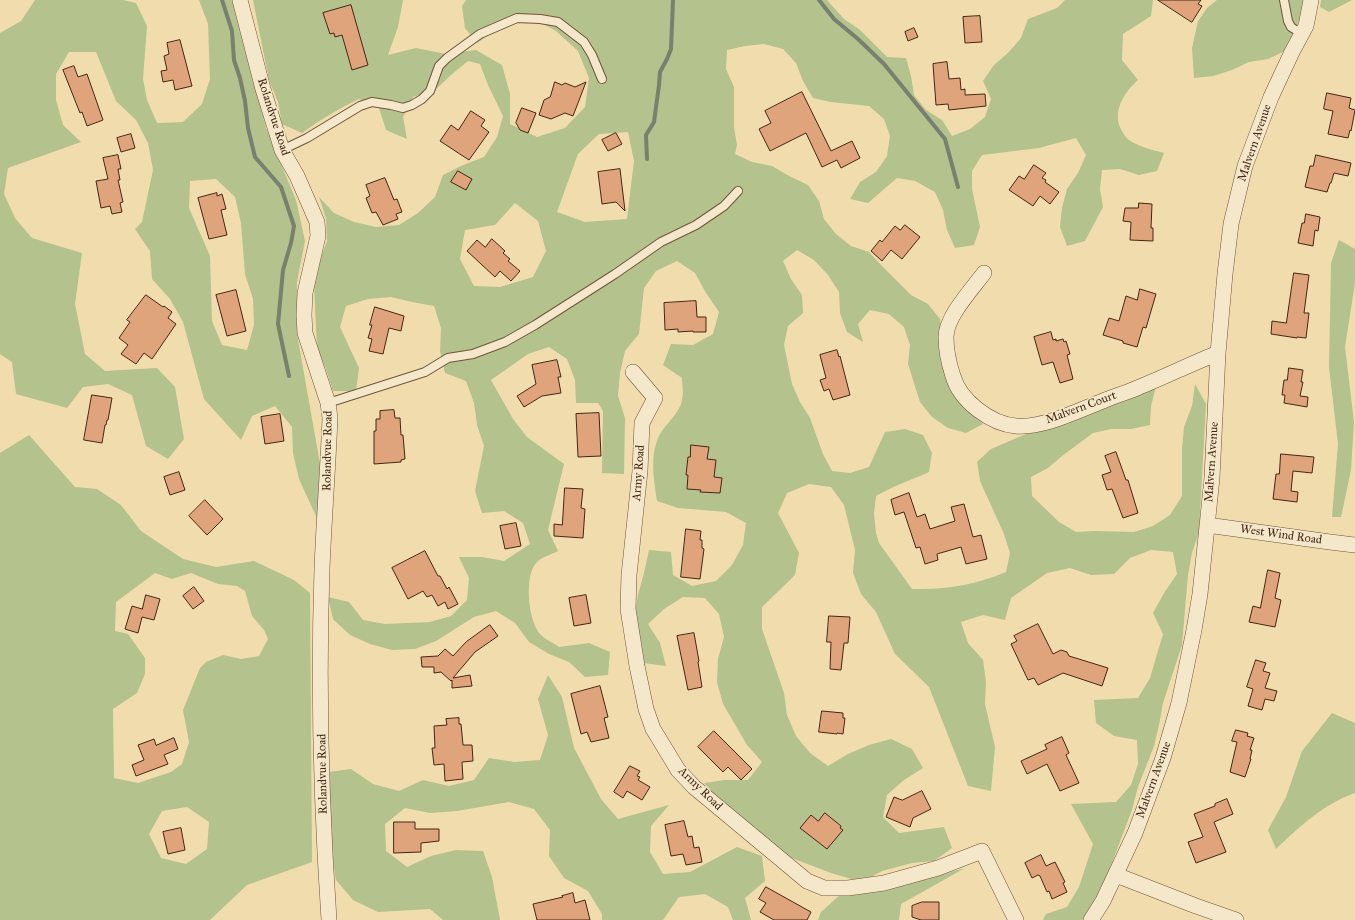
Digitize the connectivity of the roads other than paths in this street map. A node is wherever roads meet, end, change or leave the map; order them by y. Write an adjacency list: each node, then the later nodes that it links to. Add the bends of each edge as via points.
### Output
1 (240, 0): 6 (street, Rolandvue Road, via 264,95)
2 (1284, 0): 4 (lane, via 1291,28)
3 (1311, 0): 4 (street, Malvern Avenue)
4 (1302, 34): 9 (street, Malvern Avenue, via 1271,97 1245,166 1231,224)
5 (602, 79): 6 (lane, via 584,42 558,22 517,18 480,34 447,58 438,66 430,91 412,105 403,108 372,102 360,106)
6 (282, 150): 11 (street, Rolandvue Road, via 297,176 317,222 318,236 305,293 305,333)
7 (738, 191): 11 (lane, via 724,206 696,225 661,242 615,274 505,342 473,354 448,358 425,372)
8 (984, 274): 9 (street, Malvern Court, via 951,319 946,336 948,359 954,379 964,398 975,408 1002,423 1016,426 1036,424 1062,417)
9 (1218, 353): 12 (street, Malvern Avenue)
10 (633, 372): 16 (street, Army Road, via 655,398 642,424 628,609 646,709 658,738 678,770 694,787 788,866 807,880 824,888 884,883 938,868 982,850)
11 (328, 403): 15 (street, Rolandvue Road, via 330,418 321,631 324,826)
12 (1207, 525): 13 (street, West Wind Road); 14 (street, Malvern Avenue, via 1198,609 1171,734 1153,787)
13 (1355, 544)
14 (1116, 875): 17 (street, Malvern Avenue); 18 (street)
15 (329, 920)
16 (1016, 920)
17 (1091, 920)
18 (1236, 920)

